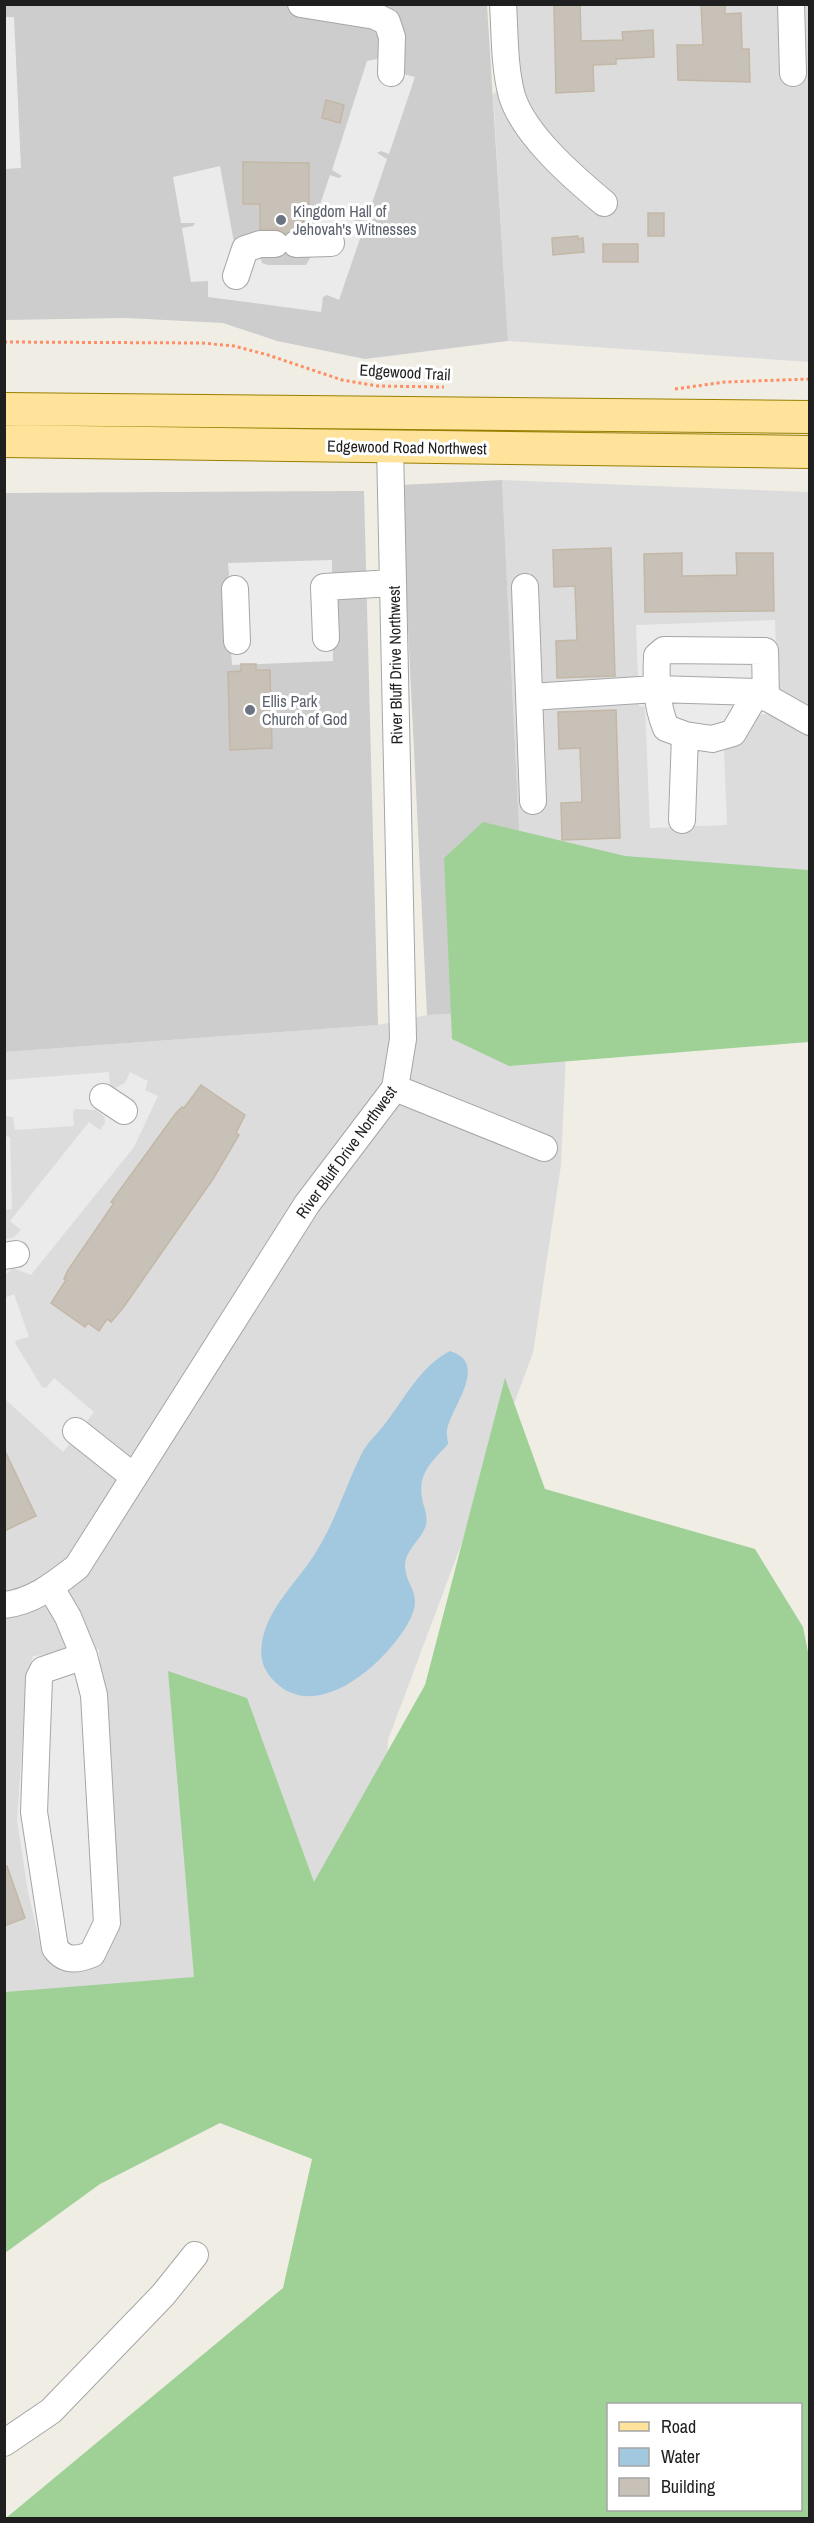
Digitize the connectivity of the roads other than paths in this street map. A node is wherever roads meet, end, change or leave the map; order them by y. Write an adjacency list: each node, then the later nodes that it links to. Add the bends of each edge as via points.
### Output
1 (301, 4): 4 (street, via 375,16 387,22 393,44)
2 (503, 4): 6 (street, via 513,98 561,166)
3 (791, 4): 5 (street)
4 (391, 73)
5 (793, 73)
6 (604, 203)
7 (331, 243): 8 (street, via 260,244 245,249)
8 (236, 276)
9 (4, 409): 10 (main road, Edgewood Road Northwest)
10 (810, 417)
11 (4, 441): 12 (main road, Edgewood Road Northwest)
12 (390, 447): 13 (main road, Edgewood Road Northwest); 14 (street, River Bluff Drive Northwest)
13 (810, 452)
14 (393, 583): 17 (street, via 324,587); 26 (street, River Bluff Drive Northwest, via 403,1039)
15 (525, 587): 21 (street)
16 (236, 589): 18 (street)
17 (326, 638)
18 (237, 641)
19 (656, 689): 20 (street); 20 (street, via 657,656 664,650 765,651); 21 (street); 23 (street, via 666,728)
20 (762, 695): 22 (street); 23 (street, via 733,733 712,739)
21 (530, 697): 24 (street)
22 (810, 722)
23 (685, 735): 25 (street)
24 (533, 801)
25 (682, 820)
26 (396, 1088): 29 (street); 31 (street, River Bluff Drive Northwest, via 306,1204)
27 (103, 1096): 28 (street)
28 (124, 1111)
29 (544, 1148)
30 (76, 1431): 31 (street)
31 (134, 1477): 32 (street, River Bluff Drive Northwest, via 77,1567)
32 (51, 1588): 33 (street, River Bluff Drive Northwest, via 16,1604); 34 (street)
33 (4, 1605)
34 (84, 1656): 34 (street, via 94,1695 107,1923 92,1954 70,1959 55,1948 34,1812 39,1678 43,1670)
35 (195, 2255): 36 (street, via 163,2295 51,2411)
36 (4, 2443)

